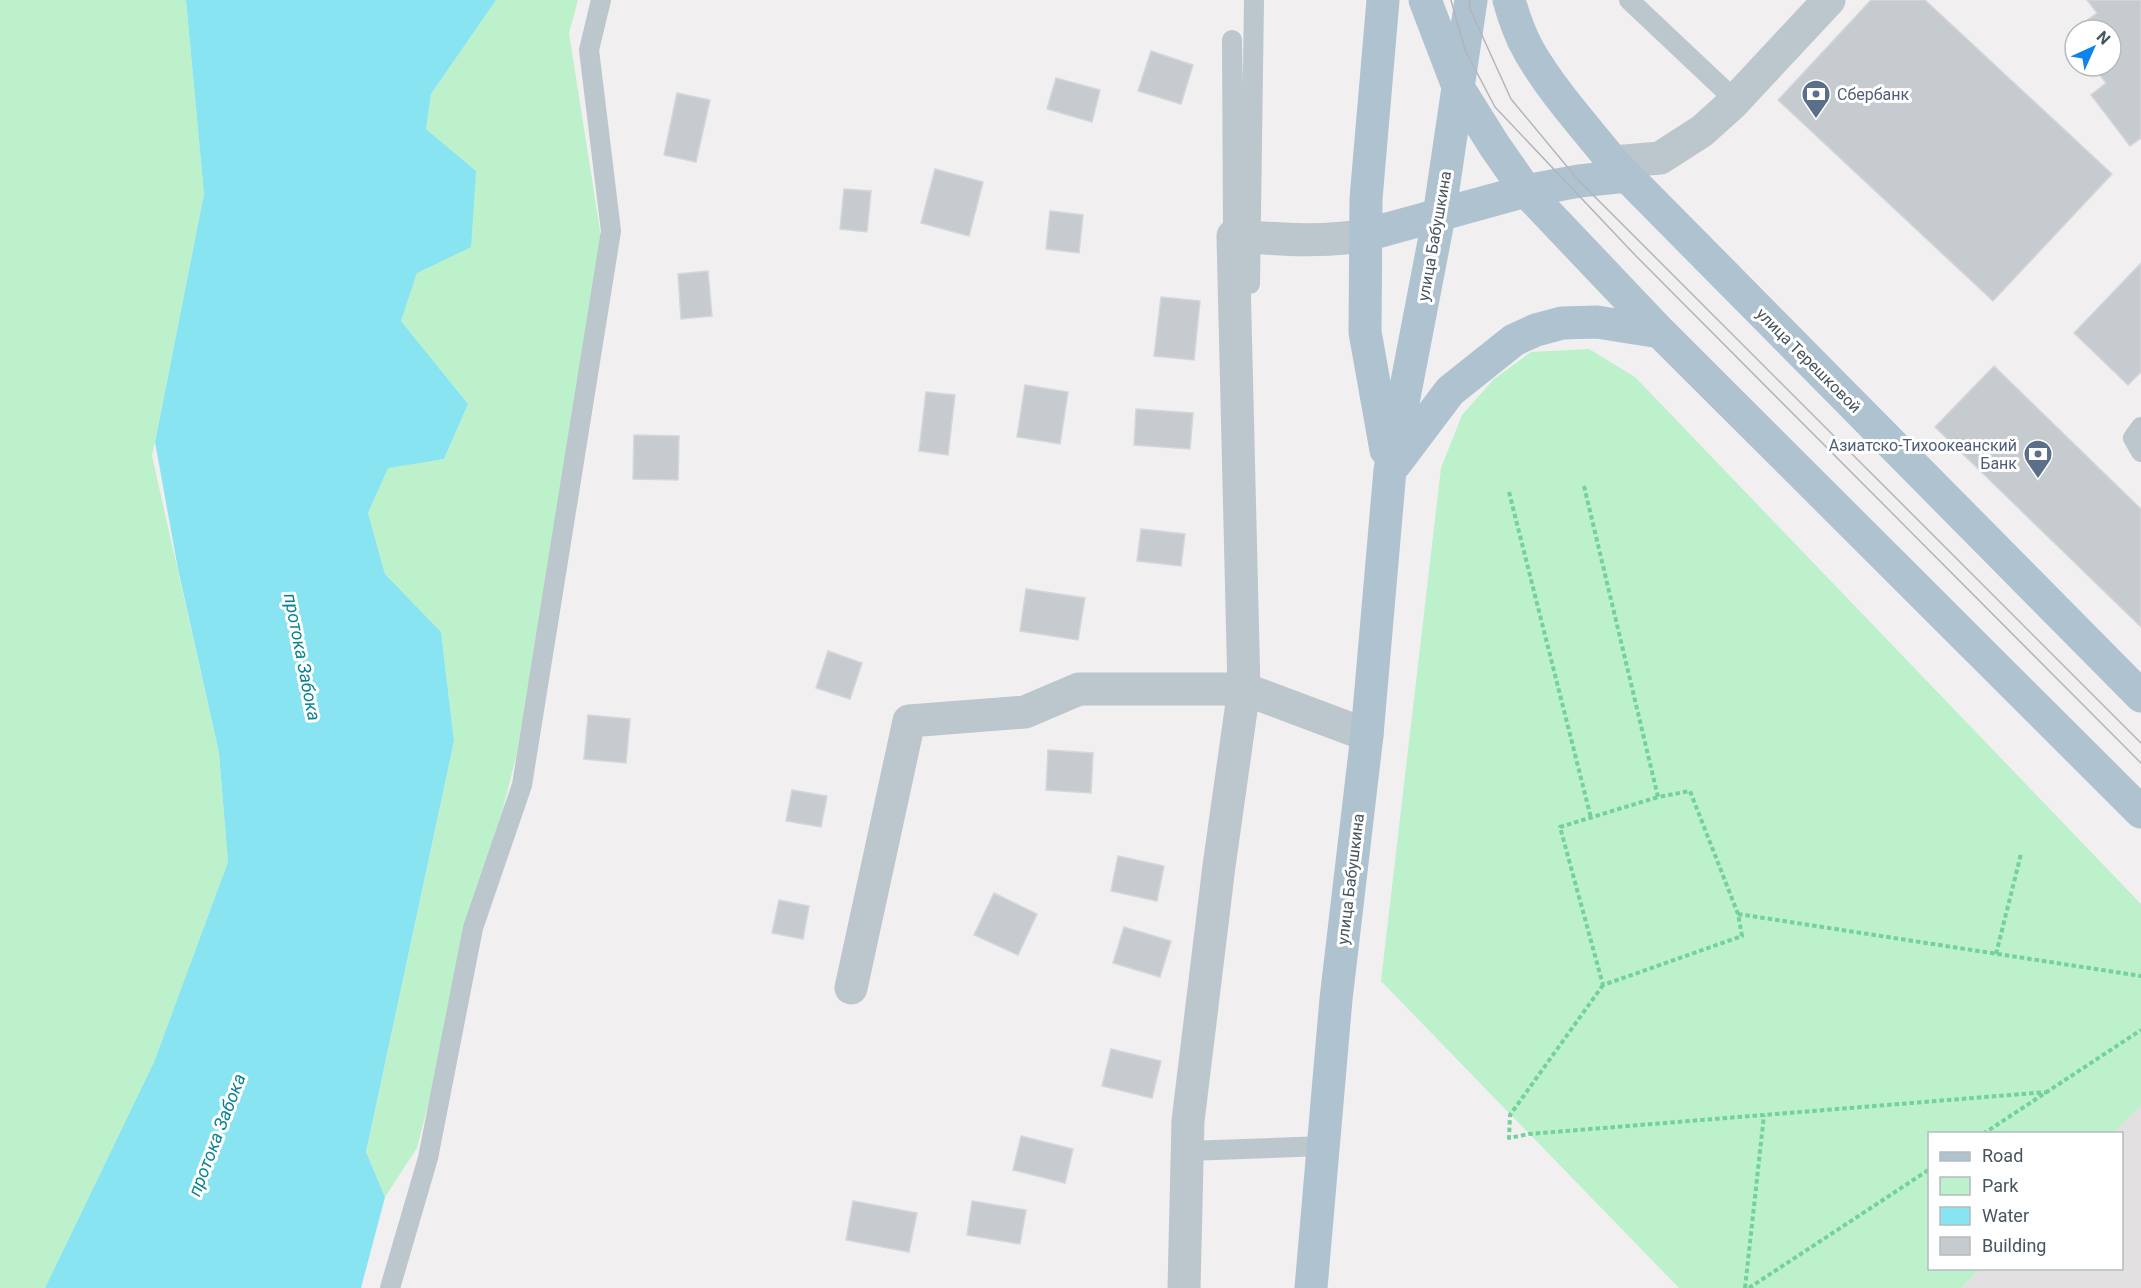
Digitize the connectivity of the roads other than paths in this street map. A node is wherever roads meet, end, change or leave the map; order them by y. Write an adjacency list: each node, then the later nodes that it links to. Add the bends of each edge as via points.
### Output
1 (602, 0): 27 (lane, via 590,50 611,231 522,785 473,928 428,1158)
2 (1254, 0): 20 (lane)
3 (1383, 0): 14 (main road, улица Бабушкина)
4 (1425, 0): 9 (main road)
5 (1472, 0): 9 (main road, улица Бабушкина)
6 (1509, 0): 11 (main road, улица Терешковой, via 1529,51 1552,86)
7 (1629, 0): 10 (lane)
8 (1829, 0): 10 (street)
9 (1459, 89): 12 (main road); 13 (main road, улица Бабушкина)
10 (1735, 100): 11 (street, via 1702,130 1660,158)
11 (1620, 169): 12 (main road); 21 (main road, улица Терешковой)
12 (1526, 190): 13 (main road); 16 (main road)
13 (1439, 216): 14 (main road); 19 (main road, улица Бабушкина)
14 (1366, 235): 15 (street, via 1313,241); 19 (main road, улица Бабушкина, via 1365,332)
15 (1233, 236): 20 (street); 20 (lane, via 1232,40)
16 (1660, 332): 19 (main road, via 1597,322 1562,323 1514,340 1450,391); 23 (main road)
17 (2141, 427): 18 (lane, via 2133,438)
18 (2141, 452)
19 (1390, 470): 22 (main road, улица Бабушкина)
20 (1244, 689): 22 (street); 24 (street, via 1079,689 1025,712 909,721); 26 (street, via 1216,889)
21 (2141, 696)
22 (1367, 735): 25 (main road, улица Бабушкина, via 1336,999)
23 (2141, 812)
24 (850, 988)
25 (1324, 1146): 26 (lane); 29 (main road, улица Бабушкина)
26 (1187, 1151): 28 (street)
27 (390, 1288)
28 (1184, 1288)
29 (1311, 1288)

